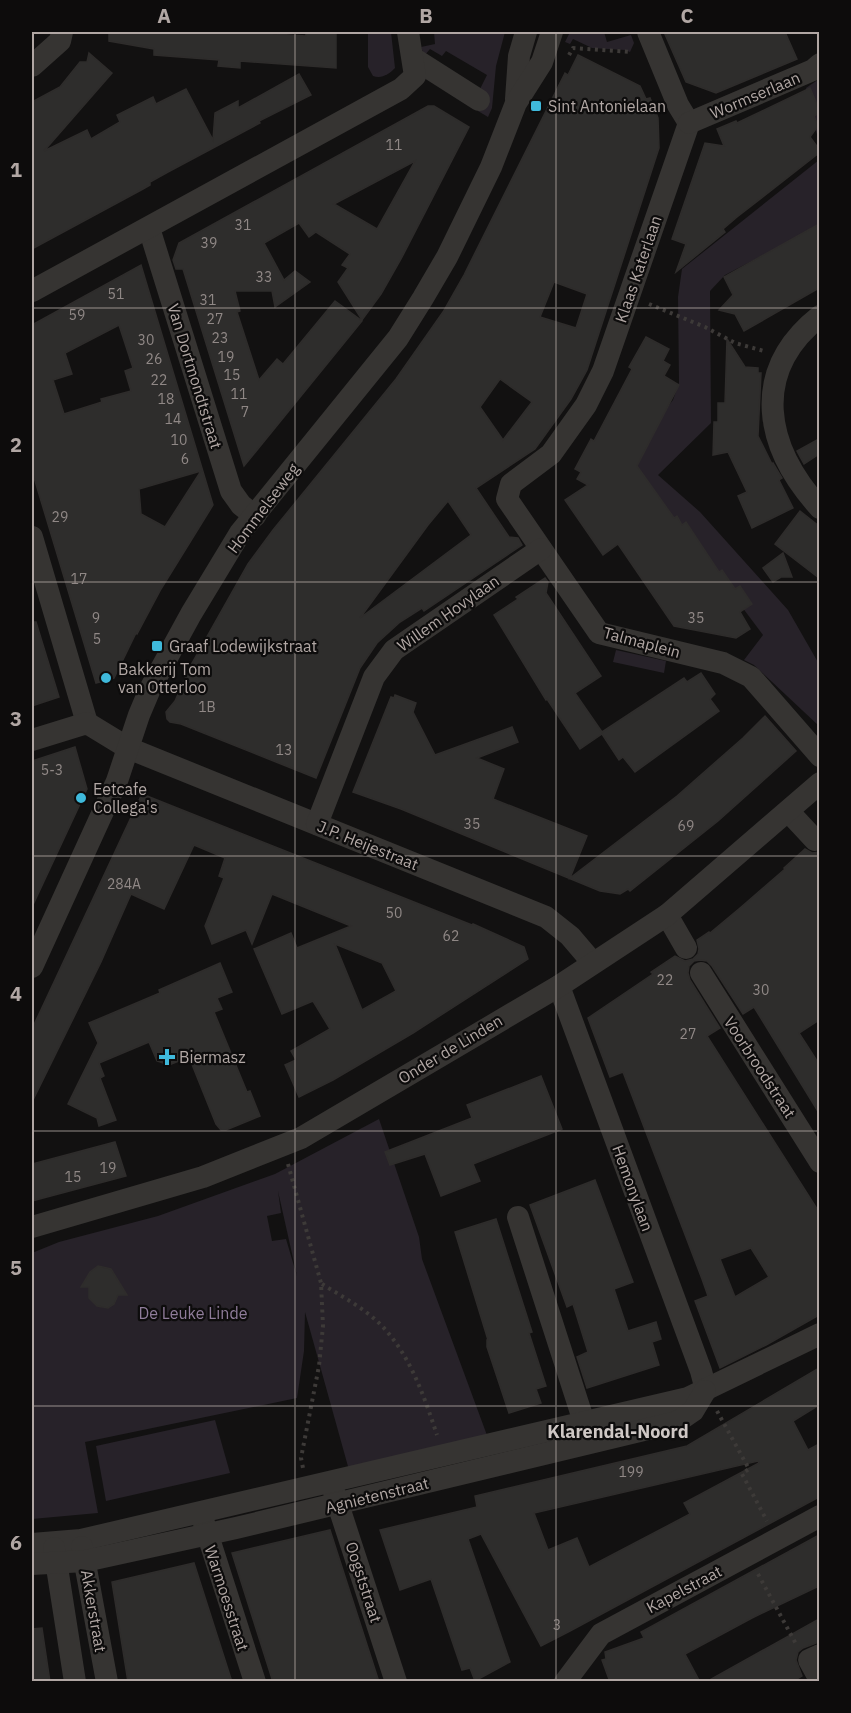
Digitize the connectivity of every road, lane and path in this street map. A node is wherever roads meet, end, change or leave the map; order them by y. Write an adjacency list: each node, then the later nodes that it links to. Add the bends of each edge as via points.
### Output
1 (62, 32): 9 (street, via 60,41)
2 (408, 32): 6 (street)
3 (526, 32): 11 (street, Hommelseweg, via 519,56)
4 (552, 32): 11 (street, Hommelseweg, via 542,62)
5 (650, 38): 7 (path, via 632,52 573,48); 12 (street)
6 (413, 58): 10 (street); 13 (street, via 415,76 401,89)
7 (567, 60)
8 (819, 64): 12 (street, Wormserlaan)
9 (32, 66)
10 (479, 100)
11 (516, 103): 20 (street, Hommelseweg, via 447,257 398,338)
12 (689, 123): 18 (street, Klaas Katerlaan, via 603,371 586,405 551,454)
13 (148, 228): 14 (street); 20 (street, Van Dortmondtstraat, via 231,491)
14 (32, 291)
15 (661, 309): 17 (path, via 735,343 763,350)
16 (815, 324): 17 (street, via 787,351)
17 (780, 366): 19 (street, via 773,386 776,436 786,462)
18 (511, 484): 22 (street, Talmaplein, via 507,499)
19 (819, 508)
20 (255, 516): 25 (street, Hommelseweg, via 240,533 150,688)
21 (32, 537): 23 (street)
22 (541, 549): 26 (street, Talmaplein, via 599,633 723,663 751,677); 29 (street, Willem Hovylaan, via 394,650 374,677)
23 (87, 723): 24 (street); 25 (street)
24 (32, 740)
25 (128, 748): 29 (street, J.P. Heijestraat); 34 (street, Hommelseweg, via 117,781)
26 (819, 756)
27 (819, 783): 28 (street, Onder de Linden)
28 (788, 811): 30 (street); 31 (street, Onder de Linden)
29 (317, 824): 33 (street, J.P. Heijestraat, via 546,917 570,936)
30 (815, 840)
31 (667, 915): 32 (street); 33 (street, Onder de Linden)
32 (686, 948)
33 (593, 963): 36 (street, Onder de Linden)
34 (32, 967)
35 (701, 973): 38 (street, Voorbroodstraat)
36 (559, 986): 37 (street, Onder de Linden); 43 (street, Hemonylaan)
37 (283, 1146): 40 (street, Onder de Linden, via 203,1177); 41 (path)
38 (819, 1162)
39 (518, 1217): 44 (street)
40 (32, 1227)
41 (321, 1283): 45 (path, via 379,1323 403,1355 423,1392); 47 (path, via 320,1366 301,1458)
42 (819, 1334): 43 (street, Agnietenstraat)
43 (706, 1390): 44 (street, Agnietenstraat, via 688,1398); 48 (street, Agnietenstraat, via 693,1411 677,1422); 51 (path, via 749,1469 742,1474)
44 (584, 1422): 45 (street, Agnietenstraat)
45 (444, 1455): 46 (street, Agnietenstraat)
46 (331, 1482): 47 (street, Agnietenstraat); 48 (street, Oogststraat)
47 (308, 1488): 50 (street, Agnietenstraat)
48 (338, 1504): 50 (street, Agnietenstraat); 61 (street, Oogststraat)
49 (819, 1516): 51 (street, Kapelstraat)
50 (203, 1524): 53 (street, Agnietenstraat); 60 (street, Warmoesstraat)
51 (777, 1540): 54 (street, Kapelstraat)
52 (47, 1550): 53 (street, Agnietenstraat); 55 (street, Agnietenstraat); 58 (street, Akkerstraat)
53 (83, 1551): 59 (street, Akkerstraat)
54 (748, 1555): 56 (path, via 801,1654); 62 (street, Kapelstraat, via 601,1634)
55 (32, 1564)
56 (814, 1658): 57 (street)
57 (819, 1680)
58 (75, 1682)
59 (107, 1682)
60 (255, 1682)
61 (396, 1682)
62 (565, 1682)

